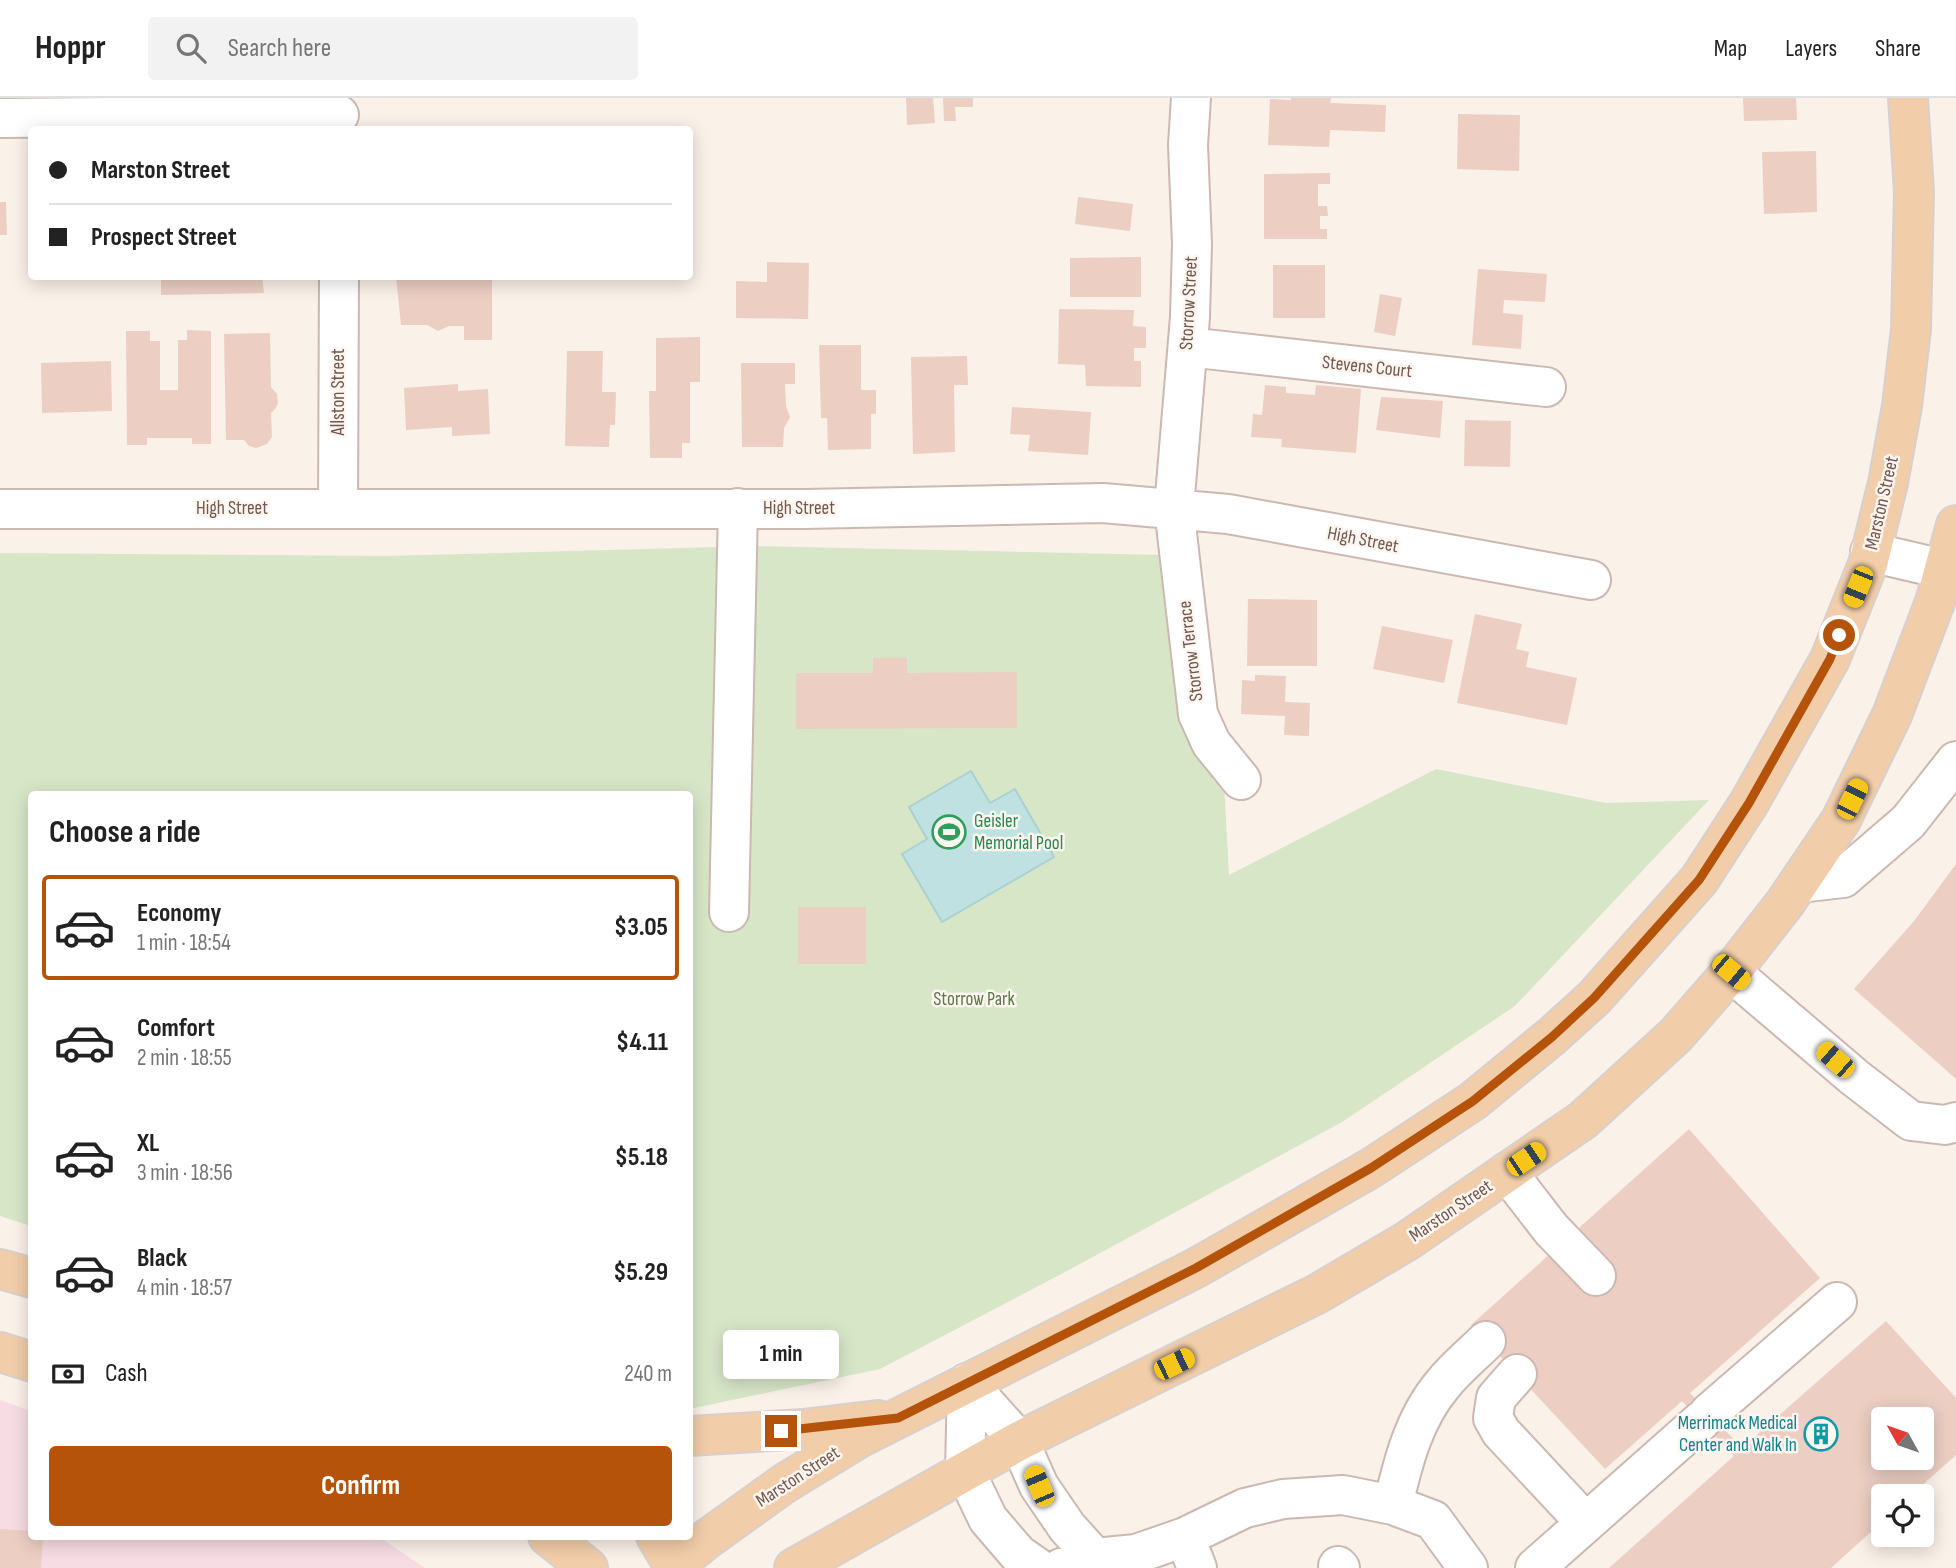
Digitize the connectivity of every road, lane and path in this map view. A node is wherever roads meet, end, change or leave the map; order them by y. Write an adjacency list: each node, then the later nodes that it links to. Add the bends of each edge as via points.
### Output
1 (1191, 98): 6 (street, Storrow Street)
2 (1908, 98): 13 (main road, Marston Street, via 1914,192 1911,329 1900,419)
3 (339, 114): 4 (street)
4 (0, 118)
5 (339, 280): 8 (street, Allston Street)
6 (1188, 347): 7 (street, Stevens Court); 10 (street, Storrow Street)
7 (1546, 387)
8 (338, 507): 9 (street, High Street); 11 (street, High Street)
9 (738, 508): 10 (street, High Street, via 1103,503); 19 (street)
10 (1174, 508): 15 (street, High Street); 17 (street, Storrow Terrace, via 1198,714 1211,743)
11 (0, 509)
12 (1956, 525): 14 (main road, Marston Street)
13 (1870, 552): 14 (street); 31 (main road, Marston Street, via 1830,659 1749,803 1699,880 1594,998 1552,1037 1473,1101 1371,1168 1196,1268)
14 (1950, 571): 18 (main road, Marston Street, via 1892,715 1842,820)
15 (1591, 580)
16 (1956, 761): 18 (street, via 1908,822 1843,878)
17 (1241, 780)
18 (1799, 883): 20 (main road, Marston Street)
19 (729, 912)
20 (1731, 972): 21 (street, via 1911,1121); 22 (main road, Marston Street, via 1676,1035 1583,1120)
21 (1956, 1122)
22 (1507, 1172): 24 (street, via 1551,1229); 34 (main road, Marston Street, via 1407,1241 1317,1294)
23 (0, 1269): 25 (main road)
24 (1596, 1276)
25 (28, 1277)
26 (1837, 1302): 37 (street)
27 (1486, 1341): 36 (street, via 1443,1383 1425,1409 1405,1455)
28 (0, 1352): 29 (main road)
29 (28, 1361)
30 (1517, 1374): 37 (street, via 1496,1398 1493,1418)
31 (967, 1383): 32 (main road, Marston Street); 34 (street); 35 (street)
32 (898, 1418): 33 (main road); 40 (main road, Marston Street, via 785,1483)
33 (693, 1436)
34 (1019, 1441): 35 (main road, Marston Street); 41 (street, via 1039,1486 1067,1527)
35 (965, 1471): 43 (main road, Marston Street); 44 (street, via 988,1520 1018,1554)
36 (1393, 1505): 39 (street, via 1343,1495 1283,1499 1245,1508); 45 (street, via 1433,1520)
37 (1585, 1522): 46 (street)
38 (553, 1540): 42 (main road)
39 (1191, 1553): 41 (street, via 1136,1554)
40 (669, 1559)
41 (1078, 1563)
42 (588, 1568)
43 (794, 1568)
44 (1038, 1568)
45 (1468, 1568)
46 (1535, 1568)

